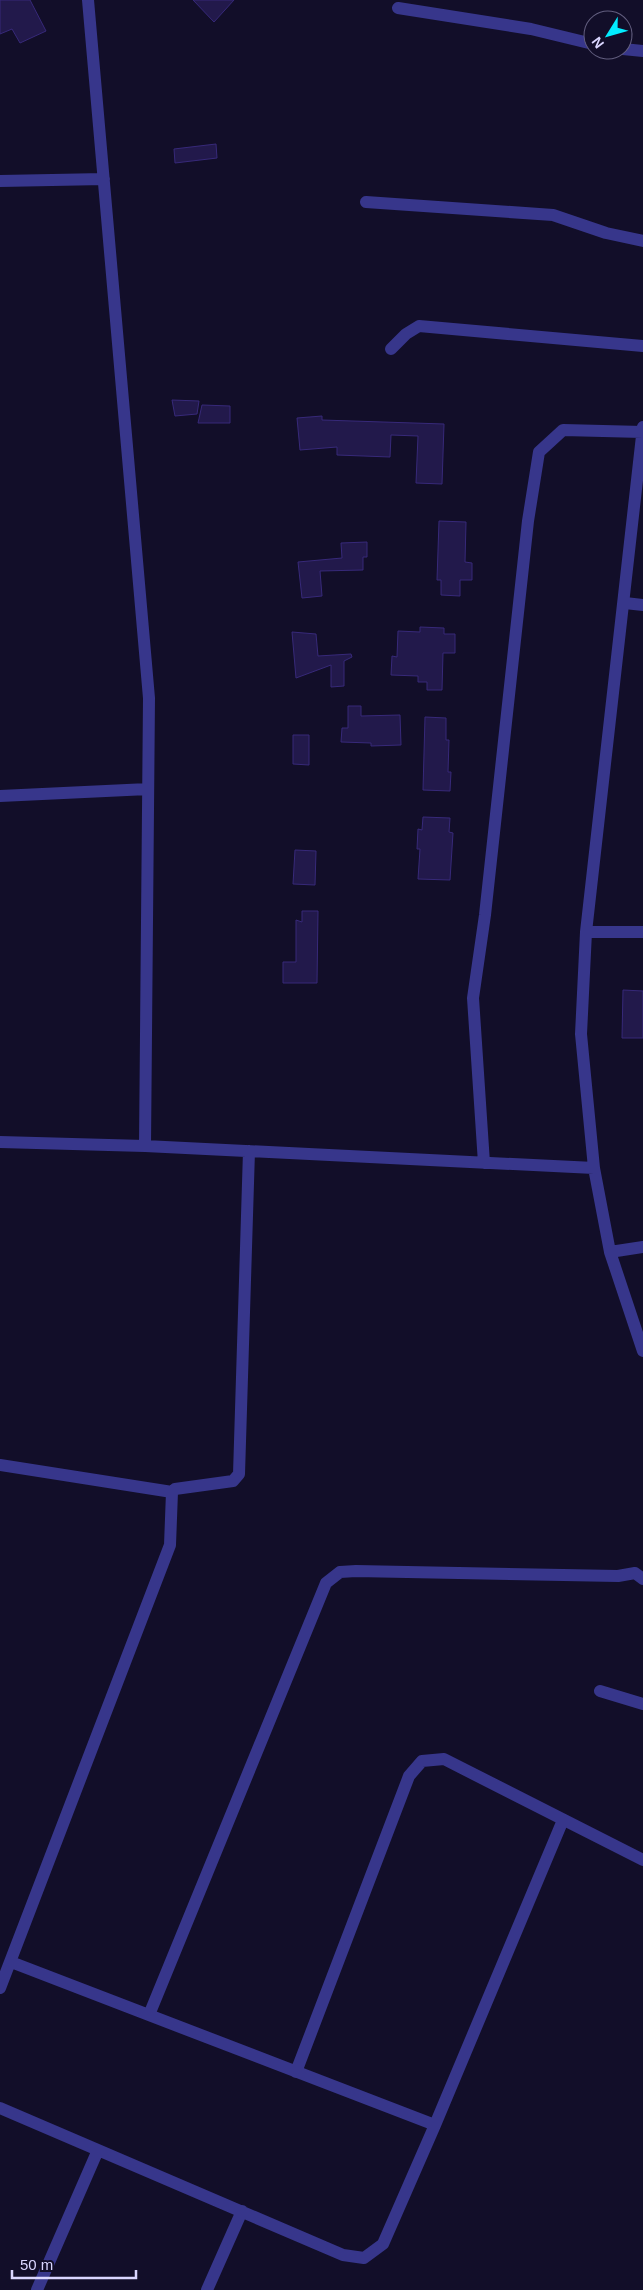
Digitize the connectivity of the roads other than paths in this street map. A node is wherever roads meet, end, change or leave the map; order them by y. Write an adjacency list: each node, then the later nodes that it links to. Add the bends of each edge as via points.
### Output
1 (88, 0): 4 (street)
2 (398, 8): 3 (street, via 531,29)
3 (583, 42)
4 (104, 179): 5 (street); 14 (street, via 149,698)
5 (0, 181)
6 (366, 202): 7 (street, via 553,214)
7 (643, 242)
8 (643, 346): 9 (street, via 419,326)
9 (391, 349)
10 (643, 427): 11 (street)
11 (642, 432): 12 (street); 21 (street, via 563,430 539,452 528,521 473,998)
12 (624, 603): 13 (street); 16 (street)
13 (643, 605)
14 (148, 789): 15 (street); 19 (street)
15 (0, 796)
16 (586, 932): 17 (street); 22 (street, via 581,1034)
17 (643, 932)
18 (0, 1142): 19 (street)
19 (145, 1146): 20 (street)
20 (249, 1151): 21 (street); 27 (street, via 239,1474 233,1481)
21 (484, 1163): 22 (street)
22 (594, 1168): 24 (street)
23 (643, 1247): 24 (street)
24 (610, 1252): 25 (street)
25 (643, 1351)
26 (0, 1465): 27 (street)
27 (172, 1492): 33 (street, via 170,1544)
28 (643, 1578): 35 (street, via 635,1573 618,1576 356,1571 340,1572 326,1583)
29 (600, 1691): 30 (street)
30 (643, 1704)
31 (563, 1820): 32 (street); 36 (street, via 444,1759 422,1761 409,1776); 38 (street)
32 (643, 1860)
33 (11, 1962): 34 (street); 35 (street)
34 (0, 1988)
35 (149, 2015): 36 (street)
36 (296, 2072): 38 (street)
37 (0, 2108): 39 (street)
38 (435, 2125): 40 (street, via 383,2244 364,2258 343,2255)
39 (98, 2150): 40 (street); 41 (street)
40 (242, 2211): 42 (street)
41 (37, 2290)
42 (207, 2290)

